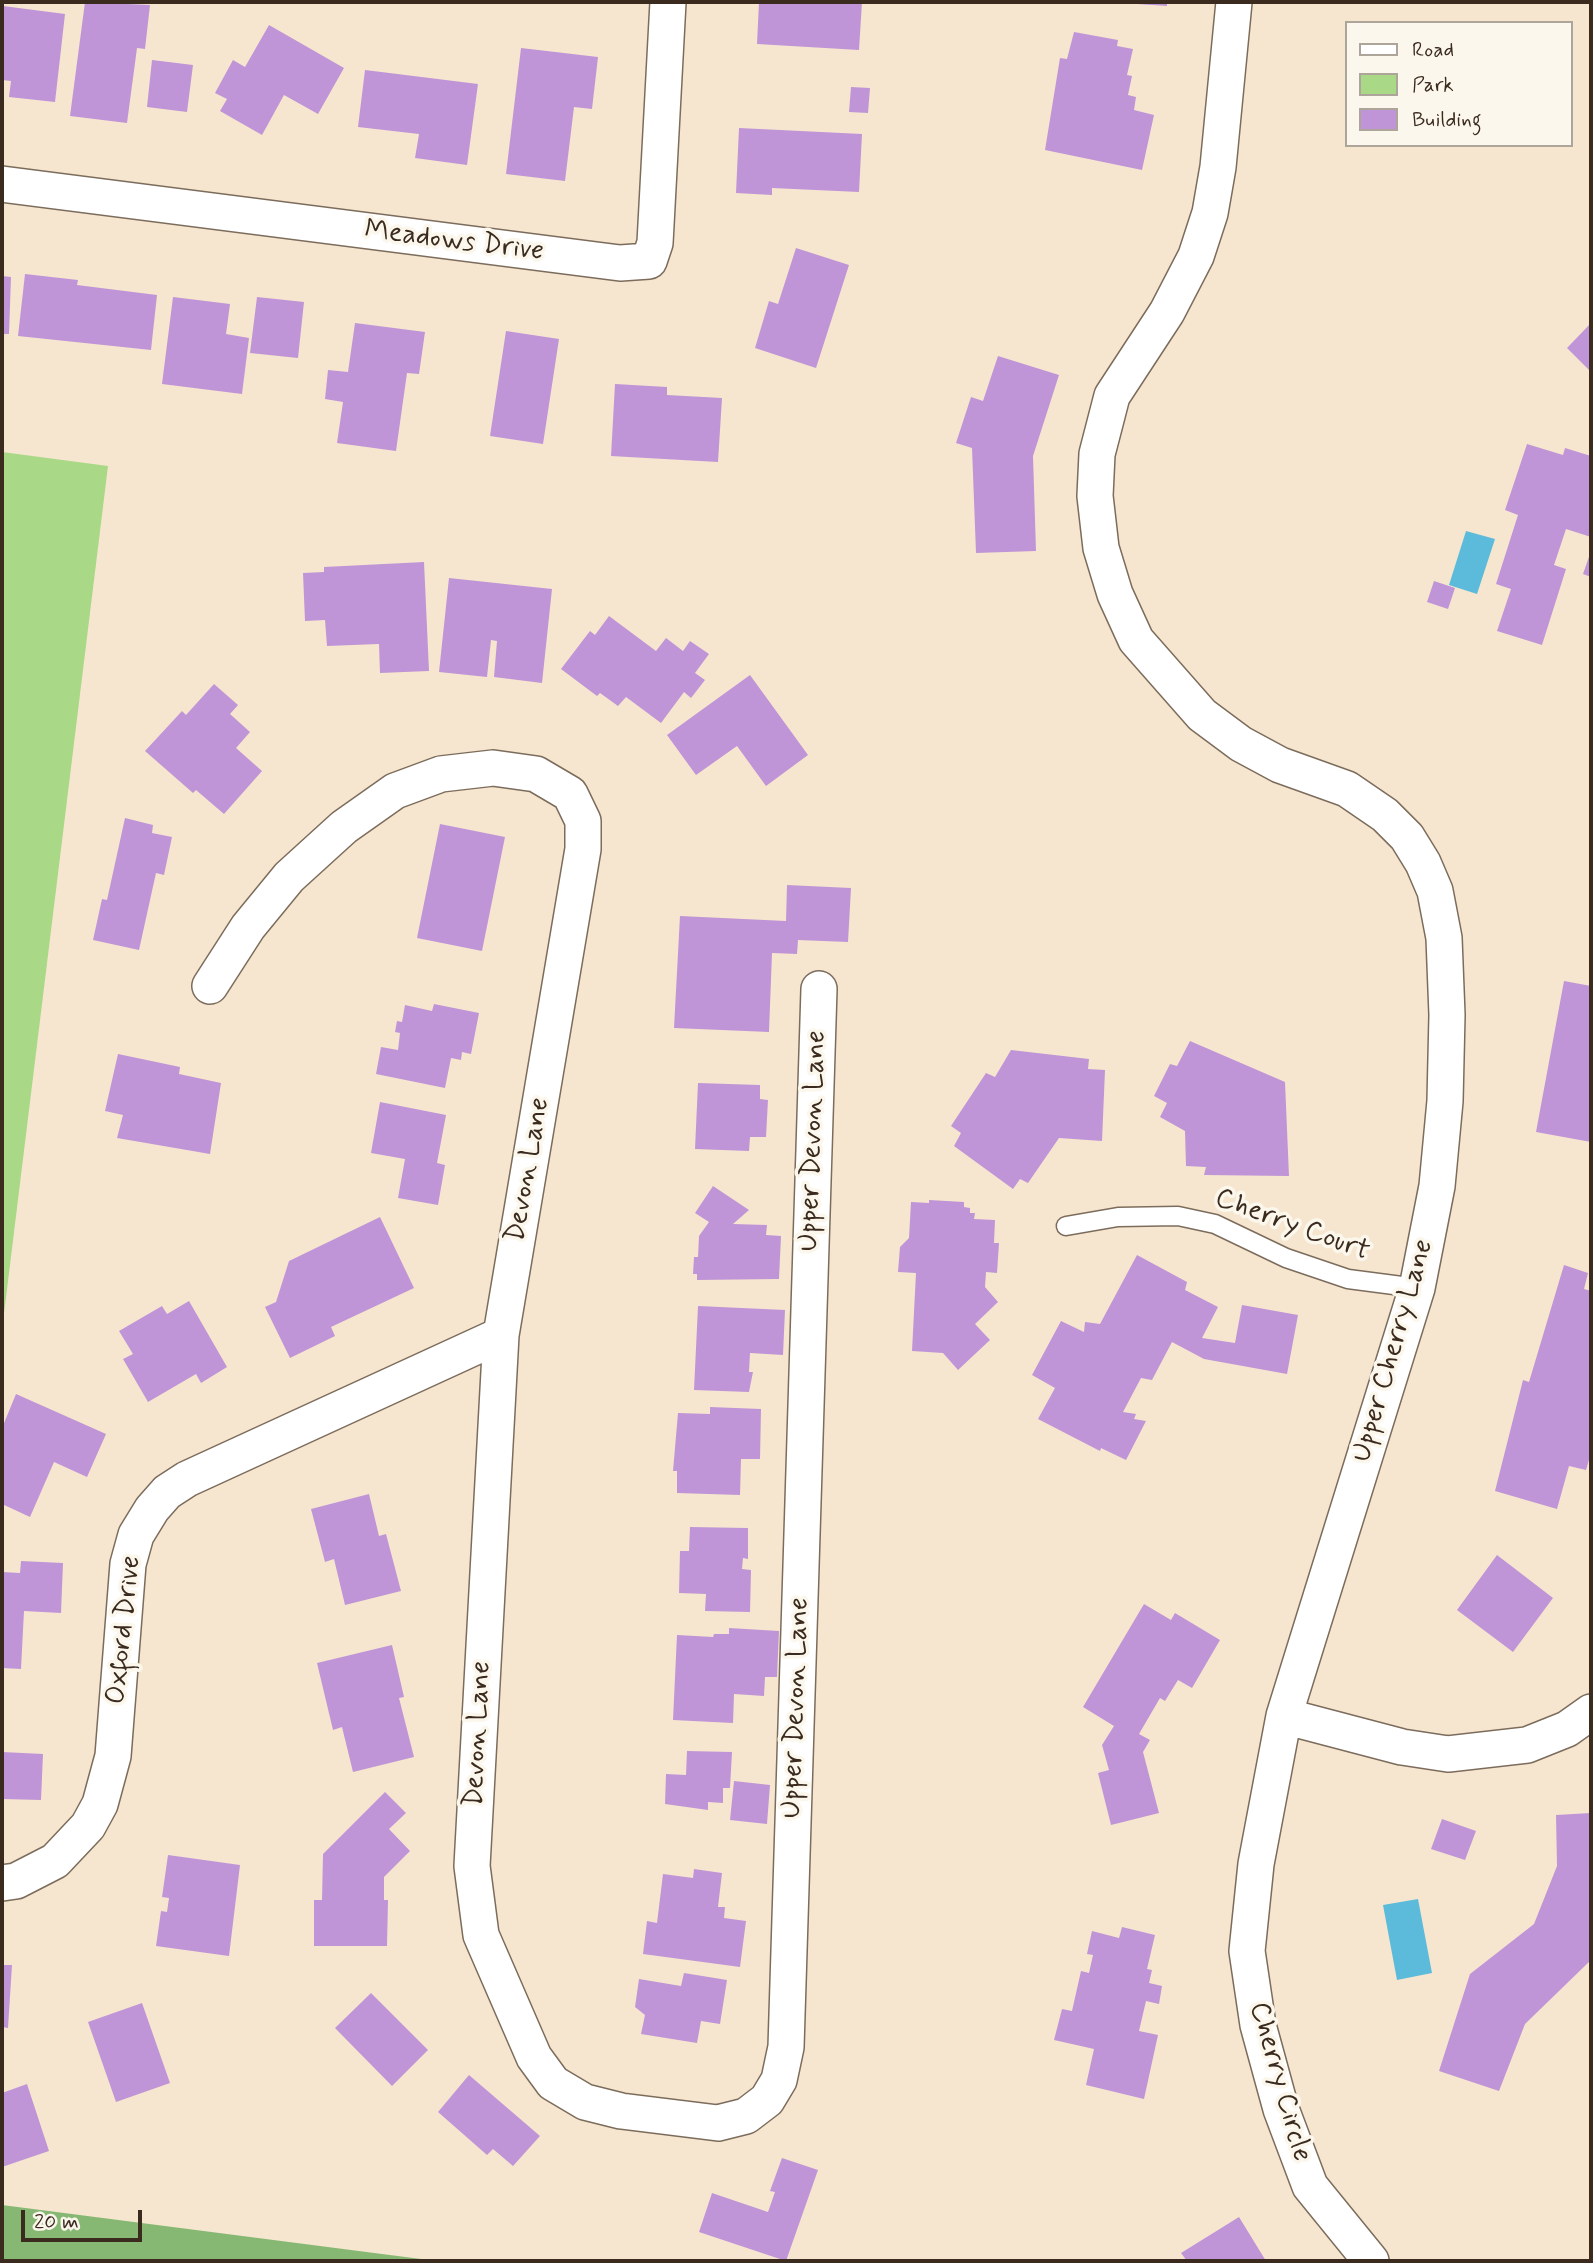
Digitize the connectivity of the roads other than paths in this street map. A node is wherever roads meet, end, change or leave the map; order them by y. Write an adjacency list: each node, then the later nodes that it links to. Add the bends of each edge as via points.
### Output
1 (668, 2): 3 (street, Meadows Drive, via 655,243 649,261 620,263)
2 (1234, 2): 7 (street, Upper Cherry Lane, via 1210,213 1196,256 1167,312 1112,396 1097,454 1095,496 1101,548 1136,640 1202,715 1241,744 1280,765 1347,789 1385,815 1407,837 1432,882 1444,937 1445,1101 1437,1185)
3 (2, 184)
4 (210, 986): 8 (street, Devon Lane, via 248,927 289,877 344,827 395,792 441,774 493,768 536,774 570,794 583,821 583,849)
5 (819, 989): 12 (street, Upper Devon Lane, via 786,2047 779,2080 767,2100 746,2116 718,2123 621,2112 585,2102 553,2082 534,2057)
6 (1066, 1226): 7 (lane, Cherry Court, via 1118,1217 1178,1216 1214,1224 1286,1258 1348,1279)
7 (1417, 1288): 10 (street, Upper Cherry Lane)
8 (501, 1335): 11 (street, Oxford Drive, via 167,1492 136,1535 128,1564 113,1756 100,1804 88,1826 55,1861 16,1881); 12 (street, Devon Lane, via 472,1866 481,1935)
9 (1591, 1712): 10 (street, via 1567,1729 1527,1745 1448,1754 1402,1748)
10 (1284, 1716): 13 (street, Cherry Circle, via 1256,1864 1247,1951 1258,2025 1281,2109 1310,2186)
11 (2, 1883)
12 (508, 2000)
13 (1371, 2261)

